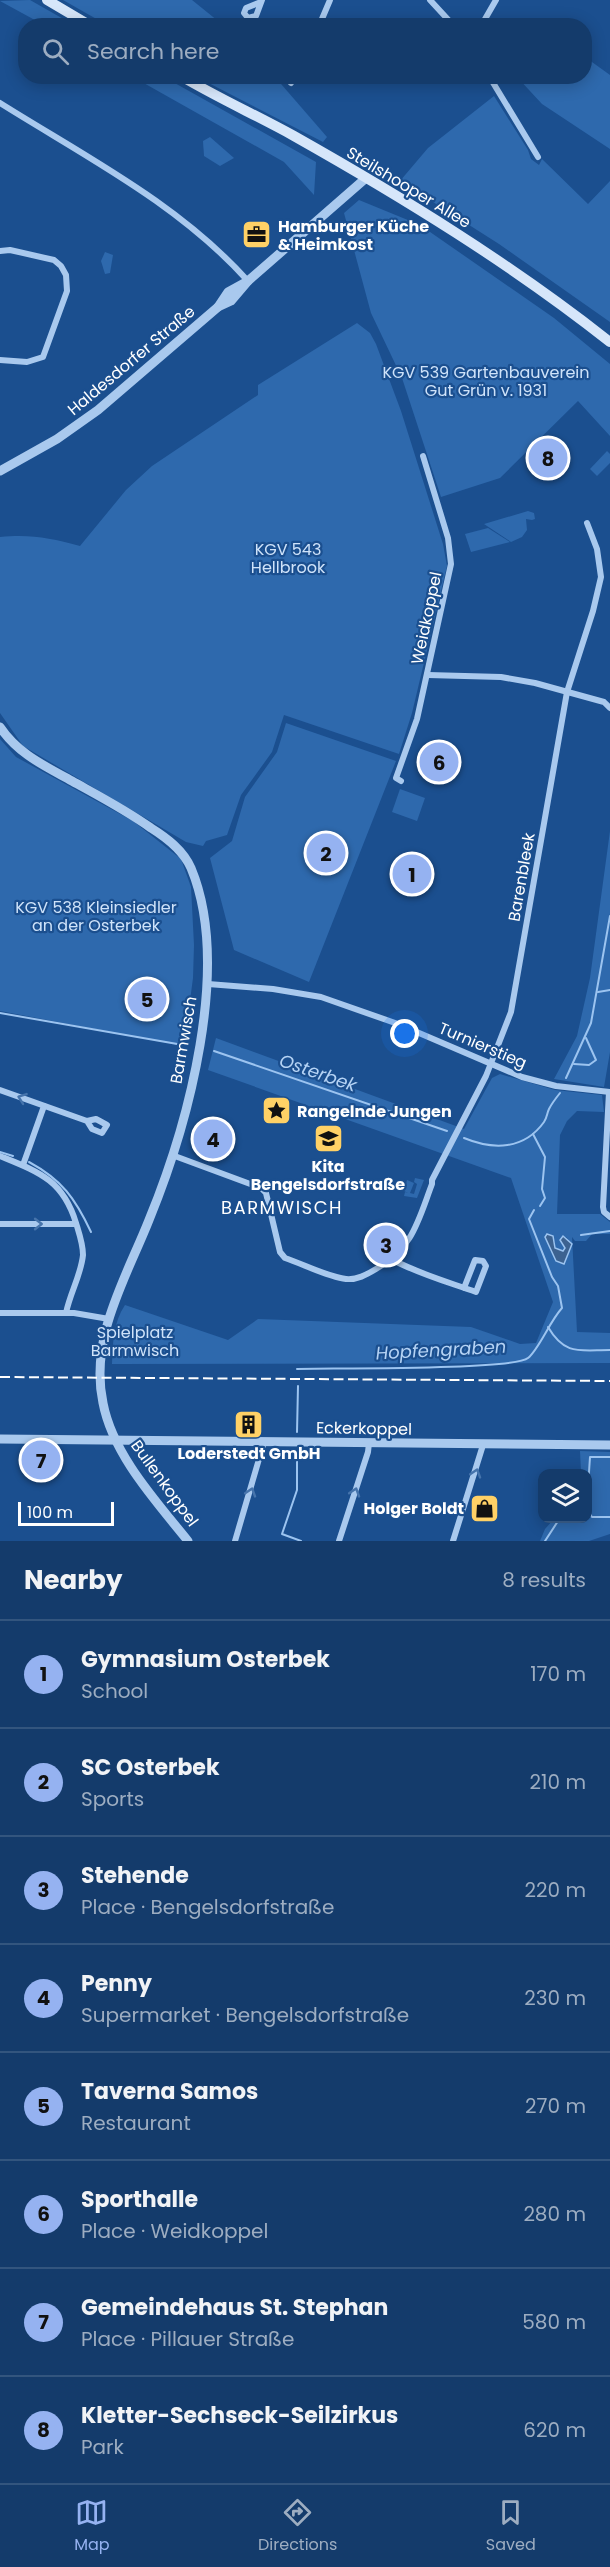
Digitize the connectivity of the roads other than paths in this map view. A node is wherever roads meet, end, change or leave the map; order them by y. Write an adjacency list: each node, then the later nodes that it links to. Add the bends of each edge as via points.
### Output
1 (47, 0): 5 (main road)
2 (330, 0): 6 (street)
3 (430, 0): 7 (street)
4 (496, 0): 8 (street)
5 (78, 18)
6 (322, 18)
7 (447, 18)
8 (486, 18)
9 (196, 84): 13 (main road, Steilshooper Allee)
10 (494, 84): 12 (street)
11 (0, 103): 15 (street, via 153,198 208,241)
12 (538, 157)
13 (366, 178): 15 (street, Haldesdorfer Straße); 16 (main road, Steilshooper Allee, via 518,273)
14 (0, 251): 17 (street, via 54,260 68,280 43,357 27,362)
15 (248, 280): 19 (street, Haldesdorfer Straße, via 228,292 218,307 98,410)
16 (610, 342)
17 (0, 360)
18 (423, 456): 21 (street, Weidkoppel, via 448,538 451,564)
19 (0, 471)
20 (587, 523): 22 (street, Barenbleek, via 597,549 601,577)
21 (428, 675): 22 (street, via 501,676); 25 (street, Weidkoppel, via 396,778)
22 (567, 692): 23 (street, via 604,702); 27 (street, Barenbleek, via 511,1012)
23 (610, 708)
24 (0, 727): 26 (street, Barmwisch, via 25,754 129,813 181,852 196,882 208,958)
25 (401, 781)
26 (208, 984): 27 (street, Turnierstieg, via 321,997); 32 (street, Barmwisch, via 185,1114)
27 (492, 1064): 29 (street, Turnierstieg, via 556,1086); 38 (street, Barenbleek, via 439,1165 414,1231)
28 (0, 1090): 30 (street, one-way to 28)
29 (610, 1092): 35 (street, via 603,1207)
30 (44, 1106): 31 (street); 34 (street)
31 (87, 1121)
32 (172, 1155): 38 (street, via 261,1188 266,1193 280,1252 285,1258 345,1279 358,1278); 42 (street, Barmwisch)
33 (0, 1156): 34 (street)
34 (23, 1165): 37 (street, via 43,1174 59,1188)
35 (610, 1217)
36 (0, 1224): 37 (street, one-way to 37)
37 (76, 1224): 41 (street, via 83,1254)
38 (393, 1260): 39 (street)
39 (464, 1288): 39 (street, via 476,1292 486,1266 480,1259 472,1264)
40 (0, 1313): 41 (street)
41 (66, 1313): 42 (street)
42 (109, 1319): 44 (street, Barmwisch, via 101,1353 100,1384 107,1419)
43 (0, 1439): 44 (street, Eckerkoppel)
44 (117, 1442): 45 (street, Eckerkoppel); 49 (street, Bullenkoppel)
45 (264, 1442): 46 (street, Eckerkoppel); 50 (street, one-way to 45)
46 (369, 1443): 47 (street, Eckerkoppel); 51 (street, one-way to 46)
47 (483, 1444): 48 (street, Eckerkoppel); 52 (street, one-way to 47)
48 (610, 1445)
49 (188, 1541)
50 (235, 1541)
51 (339, 1541)
52 (453, 1541)

